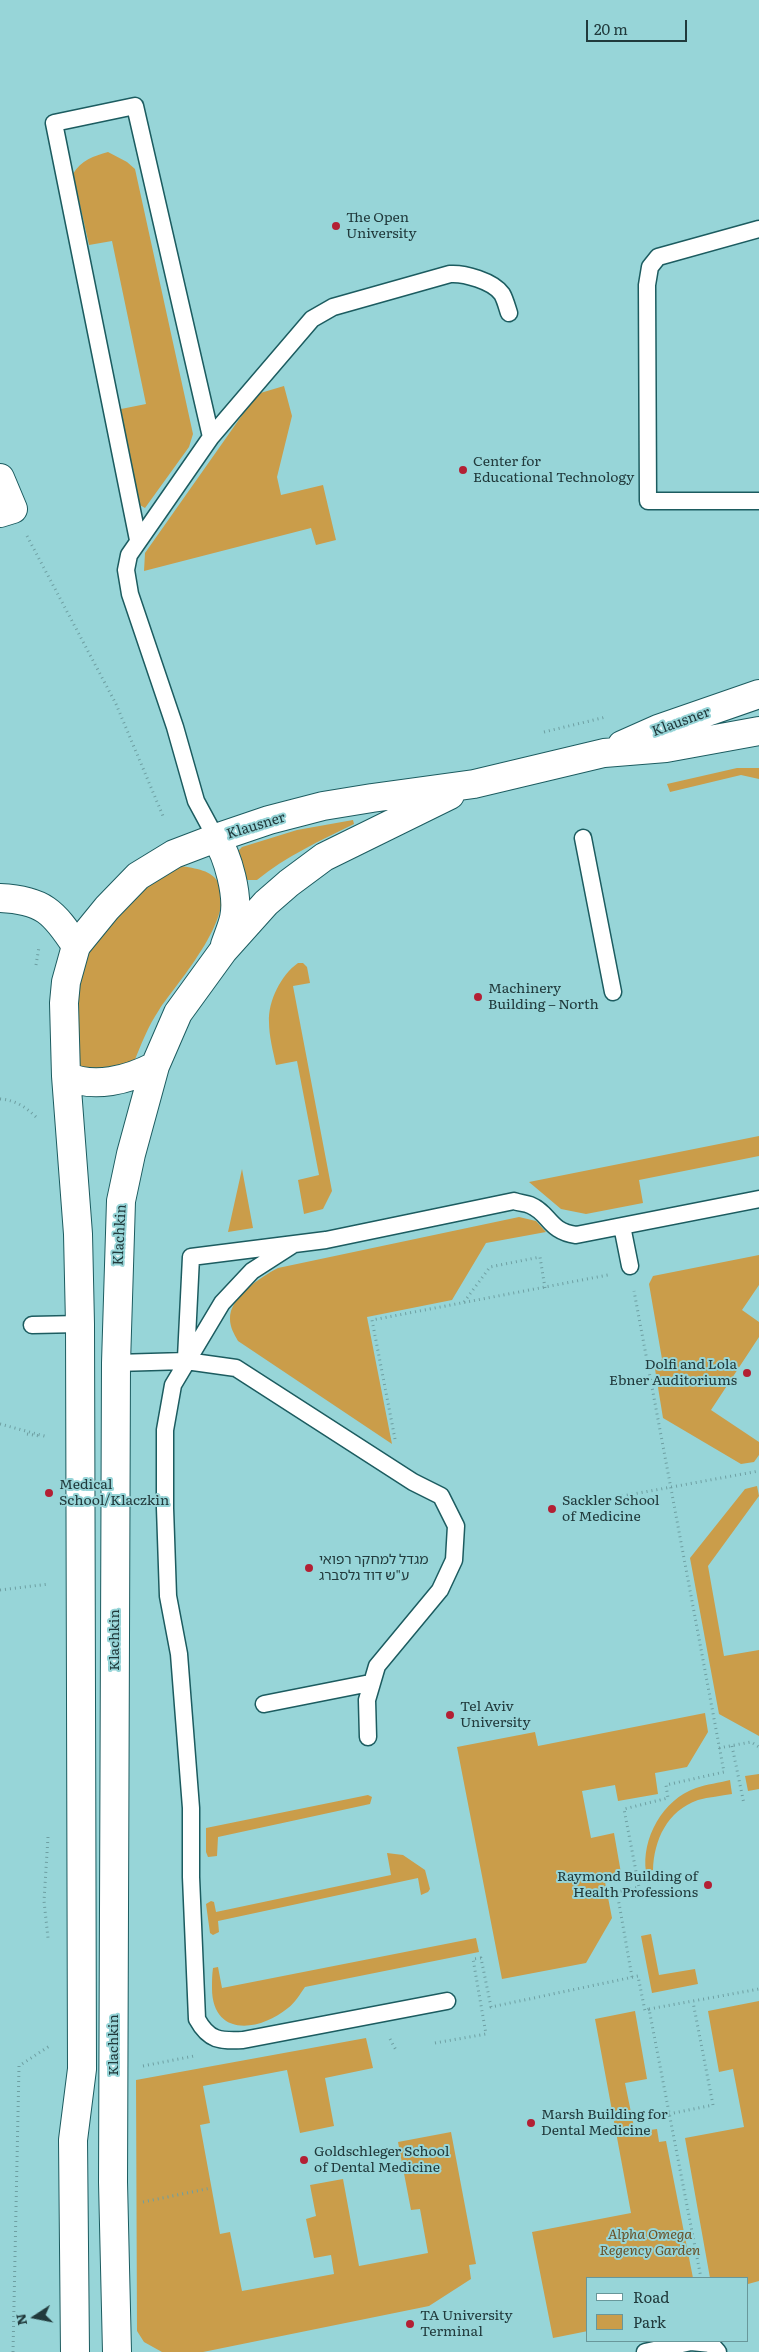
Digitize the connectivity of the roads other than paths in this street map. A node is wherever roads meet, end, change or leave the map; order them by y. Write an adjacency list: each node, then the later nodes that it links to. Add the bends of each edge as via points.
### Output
1 (759, 228): 5 (lane, via 658,257 650,268 647,285 648,501)
2 (509, 313): 3 (lane, via 501,292 482,280 460,273 334,307 312,318)
3 (211, 437): 7 (lane); 7 (lane, via 135,106 54,123)
4 (0, 478): 6 (street)
5 (759, 501)
6 (6, 511)
7 (138, 540): 12 (lane, via 129,555 126,570 130,594 196,801)
8 (759, 694): 10 (street, Klausner, via 658,729)
9 (759, 732): 10 (street, Klausner, via 666,748)
10 (604, 753): 11 (street, Klausner)
11 (474, 784): 12 (street, Klausner, via 324,806); 16 (street, Klausner, via 324,857 266,903)
12 (216, 838): 15 (street, Klausner, via 174,854 138,876); 16 (street, via 223,848 233,894 234,917)
13 (583, 838): 17 (lane)
14 (0, 898): 15 (street, via 25,901 50,910)
15 (76, 946): 19 (street, via 64,1003)
16 (223, 951): 18 (street, Klachkin, via 178,1012)
17 (613, 992)
18 (155, 1066): 19 (street, via 140,1074 102,1082 76,1081); 27 (street, Klachkin, via 130,1154 122,1201)
19 (66, 1076): 24 (street, via 78,1234)
20 (759, 1199): 21 (lane)
21 (622, 1226): 22 (lane, via 576,1235 563,1233 537,1209 514,1202); 23 (lane)
22 (294, 1244): 26 (lane, via 252,1271 222,1303); 26 (lane, via 191,1257)
23 (630, 1268)
24 (80, 1324): 25 (lane); 32 (street, via 82,2069 73,2140)
25 (32, 1326)
26 (186, 1361): 27 (lane); 28 (lane, via 236,1368 441,1496 456,1526 454,1560 440,1590 377,1666); 31 (lane, via 173,1385 165,1430 165,1508 168,1596 178,1654 191,1808 197,2019 204,2032 220,2041 243,2040)
27 (116, 1363): 33 (street, Klachkin, via 113,2182)
28 (370, 1684): 29 (lane); 30 (lane)
29 (264, 1704)
30 (368, 1738)
31 (447, 2001)
32 (75, 2352)
33 (117, 2352)
34 (645, 2352): 35 (lane, via 691,2342 711,2344)
35 (718, 2352)

